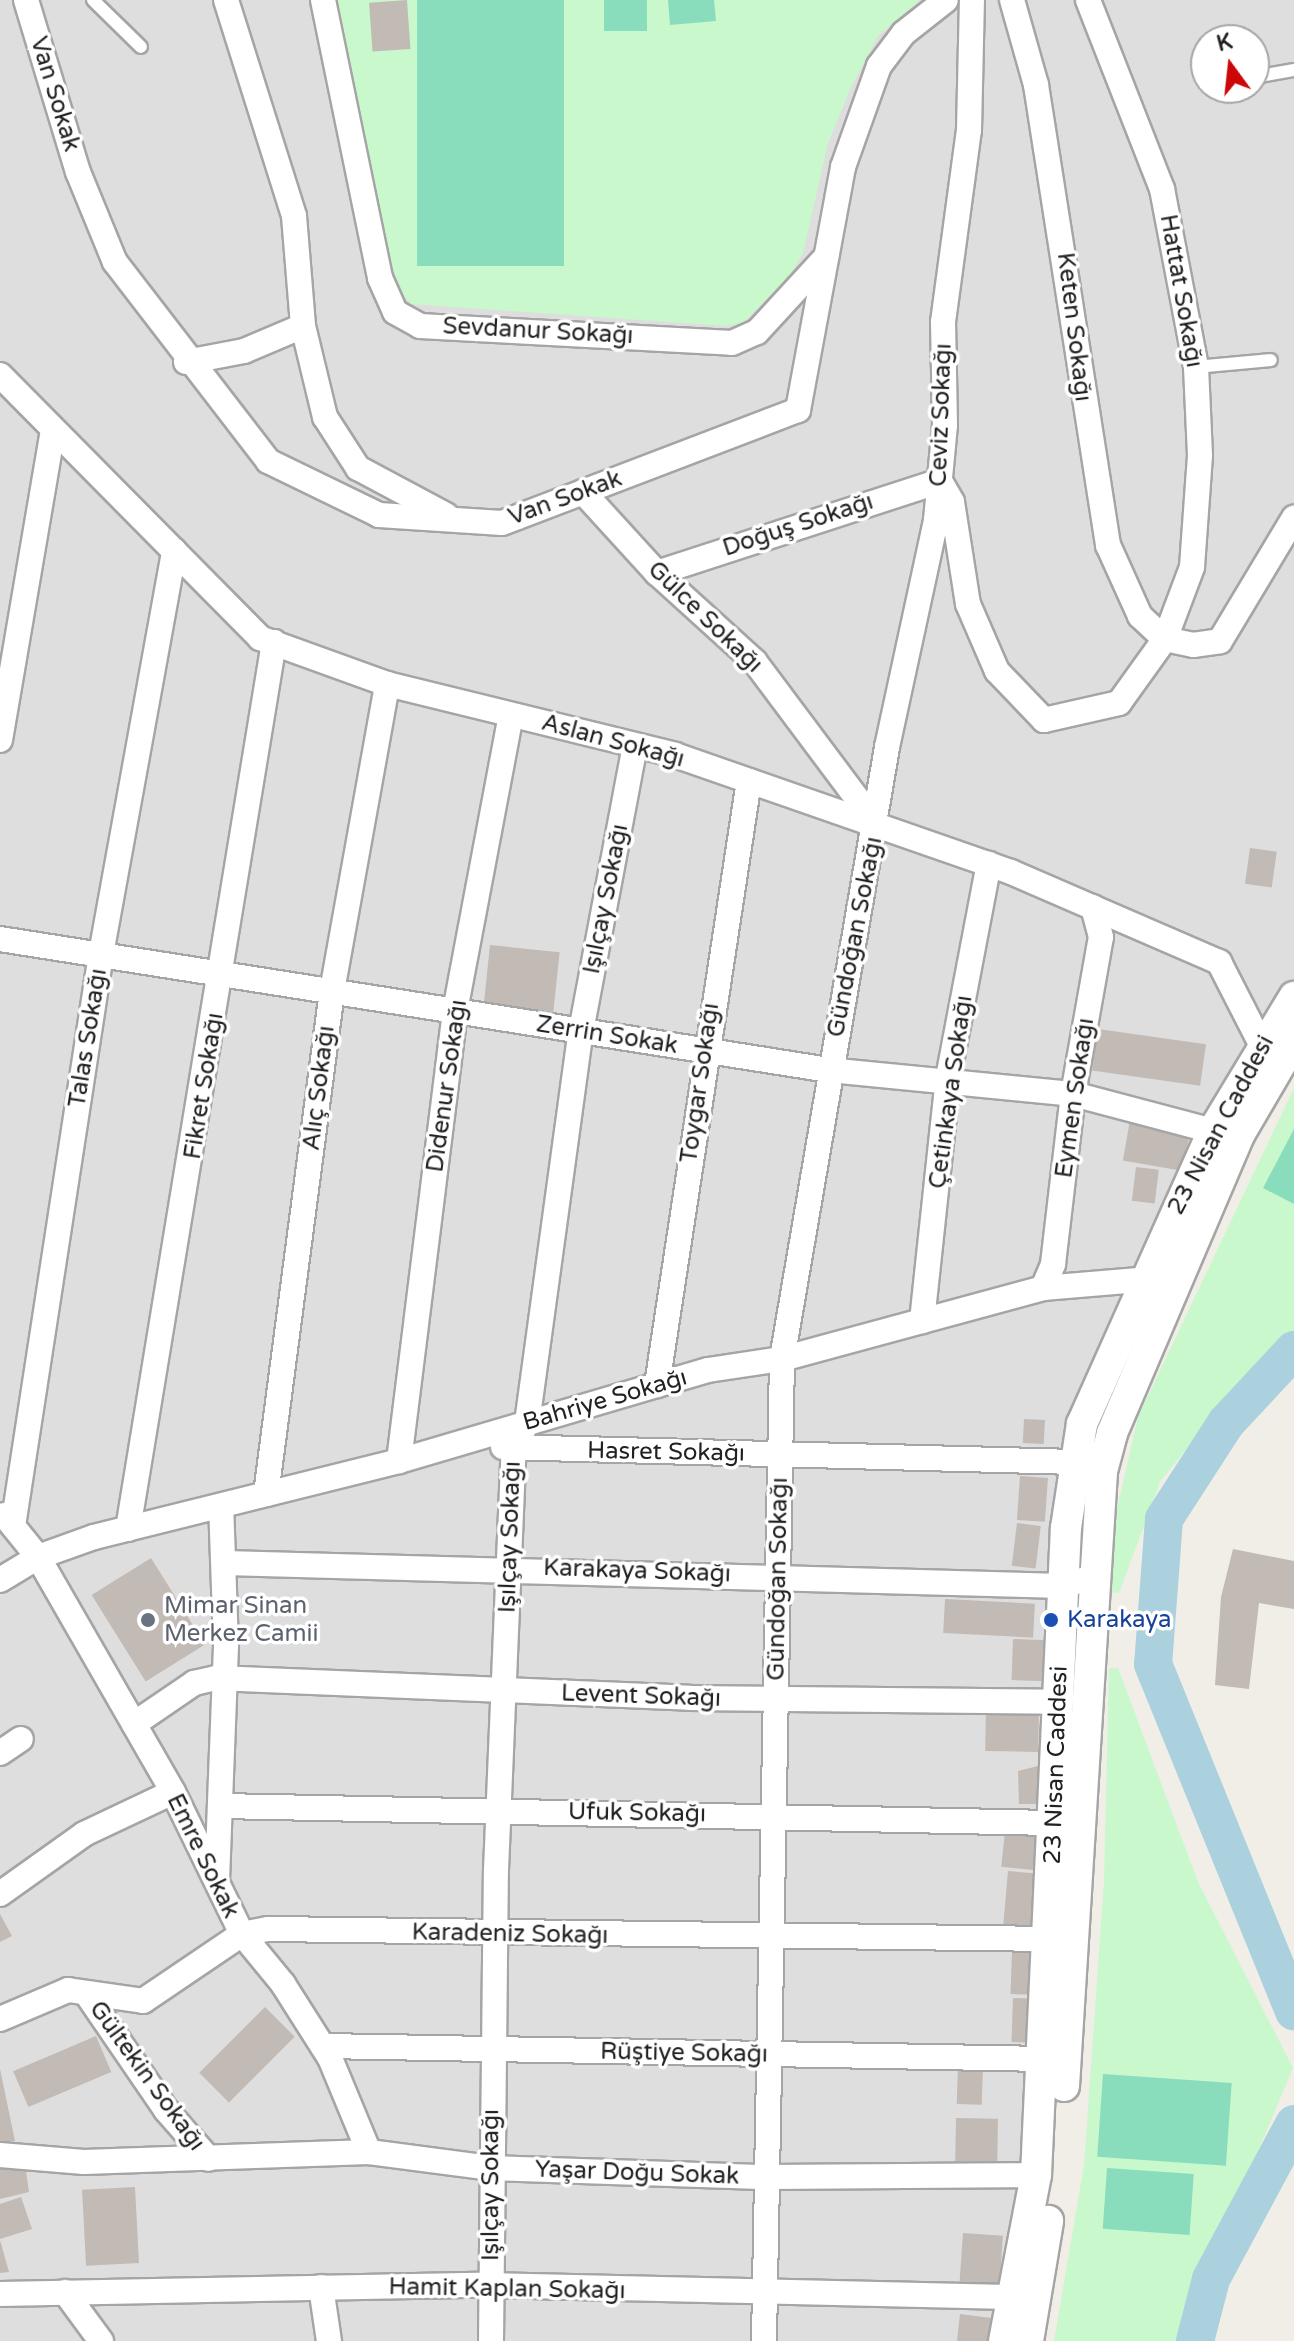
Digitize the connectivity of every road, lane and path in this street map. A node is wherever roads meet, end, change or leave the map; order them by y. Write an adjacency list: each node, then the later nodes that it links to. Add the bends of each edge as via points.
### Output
1 (26, 0): 15 (street, Van Sokak, via 78,172 115,262)
2 (93, 0): 9 (lane)
3 (226, 0): 13 (street, via 294,216)
4 (323, 0): 12 (street, Sevdanur Sokağı, via 380,278 395,312 420,326 732,343 757,332)
5 (946, 0): 12 (street, Van Sokak, via 904,33 879,66 843,167)
6 (972, 0): 19 (street, Ceviz Sokağı, via 969,130 943,322)
7 (1012, 0): 25 (street, Keten Sokağı, via 1039,101 1108,545 1140,616)
8 (1088, 0): 16 (street, Hattat Sokağı, via 1162,189)
9 (141, 47)
10 (1294, 70): 11 (lane)
11 (1270, 74)
12 (826, 257): 20 (street, Van Sokak, via 798,410)
13 (303, 326): 15 (street, via 244,351); 22 (street, via 325,417 358,468)
14 (1271, 360): 16 (lane)
15 (186, 362): 22 (street, Van Sokak, via 268,461 379,515)
16 (1196, 367): 25 (street, Hattat Sokağı, via 1200,455 1192,567)
17 (0, 375): 18 (street, Aslan Sokağı)
18 (53, 429): 23 (street, Aslan Sokağı); 29 (street)
19 (940, 481): 24 (street, Doğuş Sokağı); 25 (street, Hattat Sokağı, via 952,502 968,604 997,671 1044,720 1119,703); 32 (street, Ceviz Sokağı)
20 (583, 492): 22 (street, Van Sokak, via 502,523); 24 (street, Gülce Sokağı)
21 (1294, 518): 25 (street, via 1220,641 1193,645)
22 (455, 520)
23 (174, 551): 26 (street, Aslan Sokağı, via 260,638); 36 (street, Talas Sokağı)
24 (657, 573): 32 (street, Gülce Sokağı, via 755,662)
25 (1165, 639)
26 (274, 642): 27 (street, Aslan Sokağı); 37 (street, Fikret Sokağı)
27 (387, 684): 28 (street, Aslan Sokağı); 38 (street, Alıç Sokağı)
28 (511, 715): 30 (street, Aslan Sokağı); 40 (street, Didenur Sokağı)
29 (0, 740)
30 (635, 746): 31 (street, Aslan Sokağı); 41 (street, Işılçay Sokağı)
31 (749, 781): 32 (street, Aslan Sokağı); 44 (street, Toygar Sokağı)
32 (877, 825): 33 (street, Aslan Sokağı); 45 (street, Gündoğan Sokağı)
33 (989, 864): 34 (street, Aslan Sokağı); 46 (street, Çetinkaya Sokağı)
34 (1093, 907): 43 (street, Aslan Sokağı, via 1219,962); 47 (street, Eymen Sokağı, via 1101,937)
35 (0, 939): 36 (street, Zerrin Sokak)
36 (101, 954): 37 (street, Zerrin Sokak); 63 (street, Talas Sokağı)
37 (222, 974): 38 (street, Zerrin Sokak); 64 (street, Fikret Sokağı)
38 (332, 991): 40 (street, Zerrin Sokak); 61 (street, Alıç Sokağı)
39 (1294, 997): 43 (street, 23 Nisan Caddesi)
40 (455, 1011): 41 (street, Zerrin Sokak); 59 (street, Didenur Sokağı)
41 (581, 1031): 44 (street, Zerrin Sokak); 55 (street, Işılçay Sokağı)
42 (1294, 1041): 50 (street, 23 Nisan Caddesi, via 1239,1135)
43 (1261, 1044): 48 (street, 23 Nisan Caddesi)
44 (703, 1050): 45 (street, Zerrin Sokak); 54 (street, Toygar Sokağı)
45 (829, 1070): 46 (street, Zerrin Sokak); 53 (street, Gündoğan Sokağı)
46 (948, 1078): 47 (street, Zerrin Sokak); 52 (street, Çetinkaya Sokağı)
47 (1073, 1094): 48 (street, Zerrin Sokak); 51 (street, Eymen Sokağı, via 1053,1264)
48 (1213, 1131): 49 (street, 23 Nisan Caddesi)
49 (1144, 1276): 50 (street, Bahriye Sokağı); 51 (street, Bahriye Sokağı); 60 (street, 23 Nisan Caddesi, via 1082,1424)
50 (1178, 1280): 69 (street, 23 Nisan Caddesi, via 1112,1433 1102,1471)
51 (1043, 1288): 52 (street, Bahriye Sokağı)
52 (922, 1321): 53 (street, Bahriye Sokağı)
53 (782, 1359): 54 (street, Bahriye Sokağı); 58 (street, Gündoğan Sokağı)
54 (657, 1385): 55 (street, Bahriye Sokağı)
55 (527, 1423): 56 (street, Bahriye Sokağı); 57 (street, Işılçay Sokağı)
56 (449, 1446): 57 (street, Hasret Sokağı); 59 (street, Bahriye Sokağı)
57 (514, 1448): 58 (street, Hasret Sokağı); 67 (street, Işılçay Sokağı)
58 (781, 1455): 60 (street, Hasret Sokağı); 68 (street, Gündoğan Sokağı)
59 (399, 1461): 61 (street, Bahriye Sokağı)
60 (1076, 1462): 71 (street, 23 Nisan Caddesi)
61 (266, 1494): 62 (street, Bahriye Sokağı)
62 (221, 1506): 64 (street, Bahriye Sokağı); 66 (street)
63 (7, 1518): 65 (street, Emre Sokak)
64 (128, 1529): 65 (street, Bahriye Sokağı)
65 (38, 1557): 70 (street, Bahriye Sokağı); 76 (street, Emre Sokak)
66 (225, 1563): 67 (street, Karakaya Sokağı); 72 (street)
67 (509, 1567): 68 (street, Karakaya Sokağı); 73 (street, Işılçay Sokağı)
68 (778, 1576): 71 (street, Karakaya Sokağı); 74 (street, Gündoğan Sokağı)
69 (1096, 1576): 71 (street, Karakaya Sokağı); 113 (street, 23 Nisan Caddesi, via 1058,2165)
70 (0, 1580)
71 (1063, 1586): 75 (street, 23 Nisan Caddesi)
72 (224, 1679): 73 (street, Levent Sokağı); 76 (street, Levent Sokağı, via 194,1683); 80 (street)
73 (504, 1691): 74 (street, Levent Sokağı); 81 (street, Işılçay Sokağı)
74 (776, 1699): 75 (street, Levent Sokağı); 82 (street, Gündoğan Sokağı)
75 (1058, 1702): 83 (street, 23 Nisan Caddesi)
76 (134, 1724): 79 (street, Emre Sokak)
77 (21, 1739): 78 (street)
78 (0, 1753)
79 (173, 1792): 84 (street, Emre Sokak); 85 (street, via 84,1834)
80 (220, 1806): 81 (street, Ufuk Sokağı); 84 (street)
81 (498, 1810): 82 (street, Ufuk Sokağı); 88 (street, Işılçay Sokağı)
82 (774, 1816): 83 (street, Ufuk Sokağı); 87 (street, Gündoğan Sokağı)
83 (1053, 1823): 89 (street, 23 Nisan Caddesi)
84 (216, 1887): 86 (street, Emre Sokak)
85 (0, 1894)
86 (242, 1934): 88 (street, Karadeniz Sokağı); 90 (street, via 143,2001); 92 (street, Emre Sokak)
87 (772, 1934): 88 (street, Karadeniz Sokağı); 89 (street, Karadeniz Sokağı); 94 (street, Gündoğan Sokağı)
88 (495, 1935): 93 (street, Işılçay Sokağı)
89 (1048, 1939): 95 (street, 23 Nisan Caddesi)
90 (86, 1993): 91 (street, via 68,1990); 98 (street, Gültekin Sokağı, via 166,2110)
91 (0, 2019)
92 (323, 2046): 93 (street, Rüştiye Sokağı); 96 (street, Emre Sokak)
93 (492, 2049): 94 (street, Rüştiye Sokağı); 99 (street, Işılçay Sokağı)
94 (770, 2055): 95 (street, Rüştiye Sokağı); 101 (street, Gündoğan Sokağı)
95 (1046, 2059): 100 (street, 23 Nisan Caddesi)
96 (369, 2152): 98 (street, Yaşar Doğu Sokak); 99 (street, Yaşar Doğu Sokak)
97 (0, 2155): 98 (street, Yaşar Doğu Sokak, via 84,2162)
98 (209, 2159)
99 (490, 2168): 101 (street, Yaşar Doğu Sokak); 102 (street, Işılçay Sokağı)
100 (1036, 2175): 101 (street, Yaşar Doğu Sokak); 107 (street, 23 Nisan Caddesi)
101 (768, 2177): 105 (street, Gündoğan Sokağı)
102 (491, 2285): 103 (street, Hamit Kaplan Sokağı); 105 (street, Hamit Kaplan Sokağı); 110 (street, Işılçay Sokağı)
103 (321, 2287): 104 (street, Hamit Kaplan Sokağı); 109 (street)
104 (65, 2292): 106 (street, Hamit Kaplan Sokağı); 108 (street)
105 (766, 2292): 107 (street, Hamit Kaplan Sokağı); 111 (street, Gündoğan Sokağı)
106 (0, 2294)
107 (1013, 2297): 112 (street, 23 Nisan Caddesi)
108 (101, 2341)
109 (329, 2341)
110 (491, 2341)
111 (764, 2341)
112 (1004, 2341)
113 (1028, 2341)

